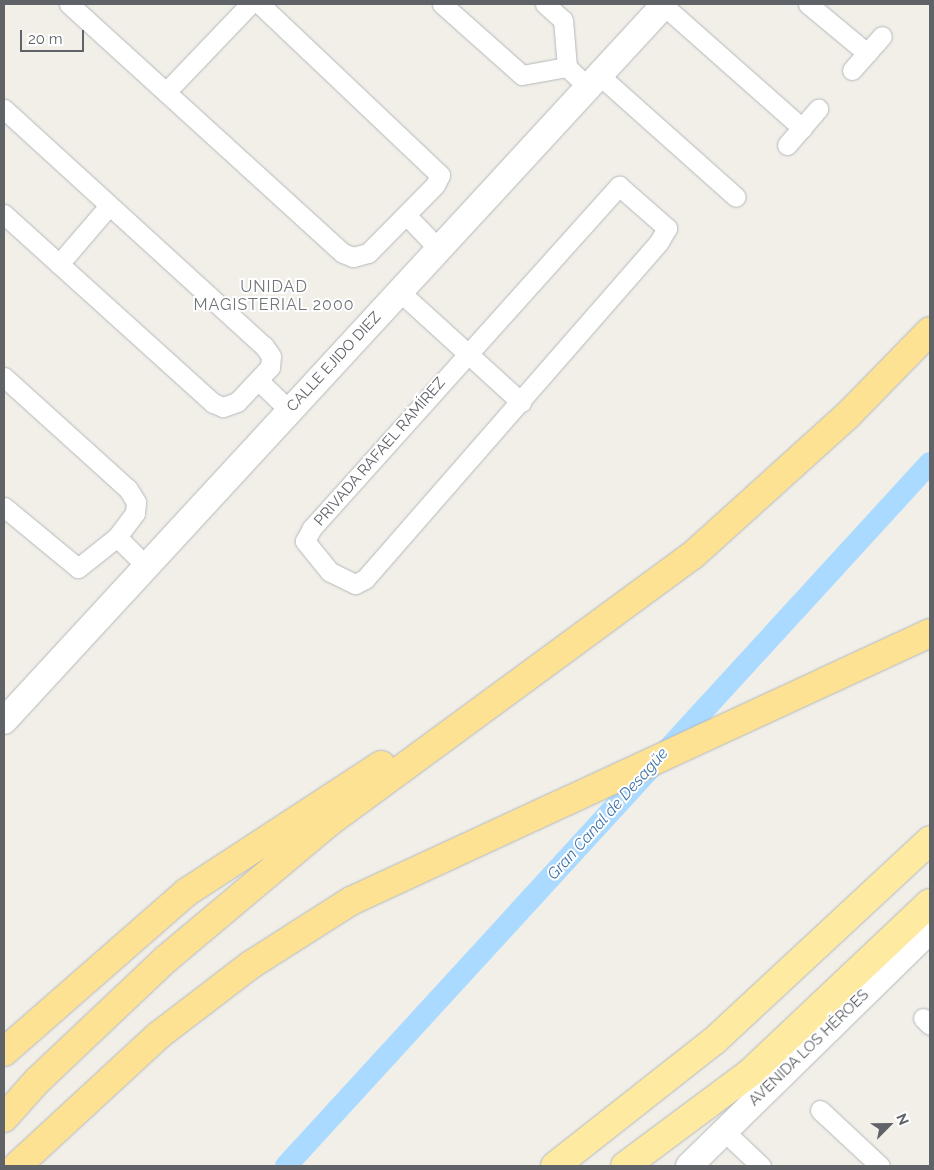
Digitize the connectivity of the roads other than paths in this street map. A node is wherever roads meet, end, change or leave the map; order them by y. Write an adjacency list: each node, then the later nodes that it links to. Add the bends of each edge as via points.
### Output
1 (69, 4): 13 (street)
2 (250, 4): 13 (street)
3 (260, 4): 21 (street, via 431,162 440,175 435,186)
4 (442, 4): 10 (street, via 522,75)
5 (545, 4): 10 (street, via 563,20)
6 (808, 4): 9 (street)
7 (664, 5): 12 (main road, CALLE EJIDO DIEZ); 16 (street)
8 (882, 36): 9 (street)
9 (867, 53): 11 (street)
10 (567, 67): 12 (street)
11 (852, 70)
12 (594, 81): 18 (street); 22 (main road, CALLE EJIDO DIEZ)
13 (166, 92): 21 (street, via 343,253 353,257 368,252)
14 (4, 109): 19 (street)
15 (818, 109): 16 (street)
16 (802, 128): 17 (street)
17 (787, 145)
18 (736, 197)
19 (107, 208): 23 (street); 28 (street, via 264,346 271,356 270,367)
20 (4, 214): 23 (street)
21 (407, 216): 22 (street)
22 (439, 249): 24 (main road, CALLE EJIDO DIEZ)
23 (59, 264): 28 (street, via 213,403 223,407 237,402)
24 (400, 292): 26 (street); 30 (main road, CALLE EJIDO DIEZ)
25 (930, 331): 36 (highway, via 848,415 693,555)
26 (466, 354): 29 (street); 29 (street, PRIVADA RAFAEL RAMÍREZ, via 608,195 619,186 642,204 667,228 659,242); 29 (street, PRIVADA RAFAEL RAMÍREZ, via 312,528 305,541 330,572 355,584 365,579)
27 (4, 377): 32 (street, via 128,489 135,513)
28 (258, 380): 30 (street)
29 (521, 402)
30 (290, 411): 33 (main road, CALLE EJIDO DIEZ)
31 (4, 507): 32 (street, via 78,568)
32 (116, 537): 33 (street)
33 (145, 565): 37 (main road, CALLE EJIDO DIEZ)
34 (930, 624): 35 (highway)
35 (920, 637): 45 (highway, via 802,695 513,822 351,901 252,964 159,1035)
36 (513, 686): 41 (highway, via 312,806 187,892); 43 (highway, via 328,823 166,959 37,1081)
37 (4, 721)
38 (930, 840): 46 (highway, via 714,1041)
39 (930, 903): 47 (highway, via 751,1072)
40 (930, 930): 44 (main road, AVENIDA LOS HÉROES)
41 (4, 1052)
42 (820, 1110): 50 (street)
43 (4, 1118)
44 (724, 1131): 48 (main road, AVENIDA LOS HÉROES); 49 (street)
45 (17, 1166)
46 (555, 1166)
47 (624, 1166)
48 (689, 1166)
49 (762, 1166)
50 (880, 1166)

